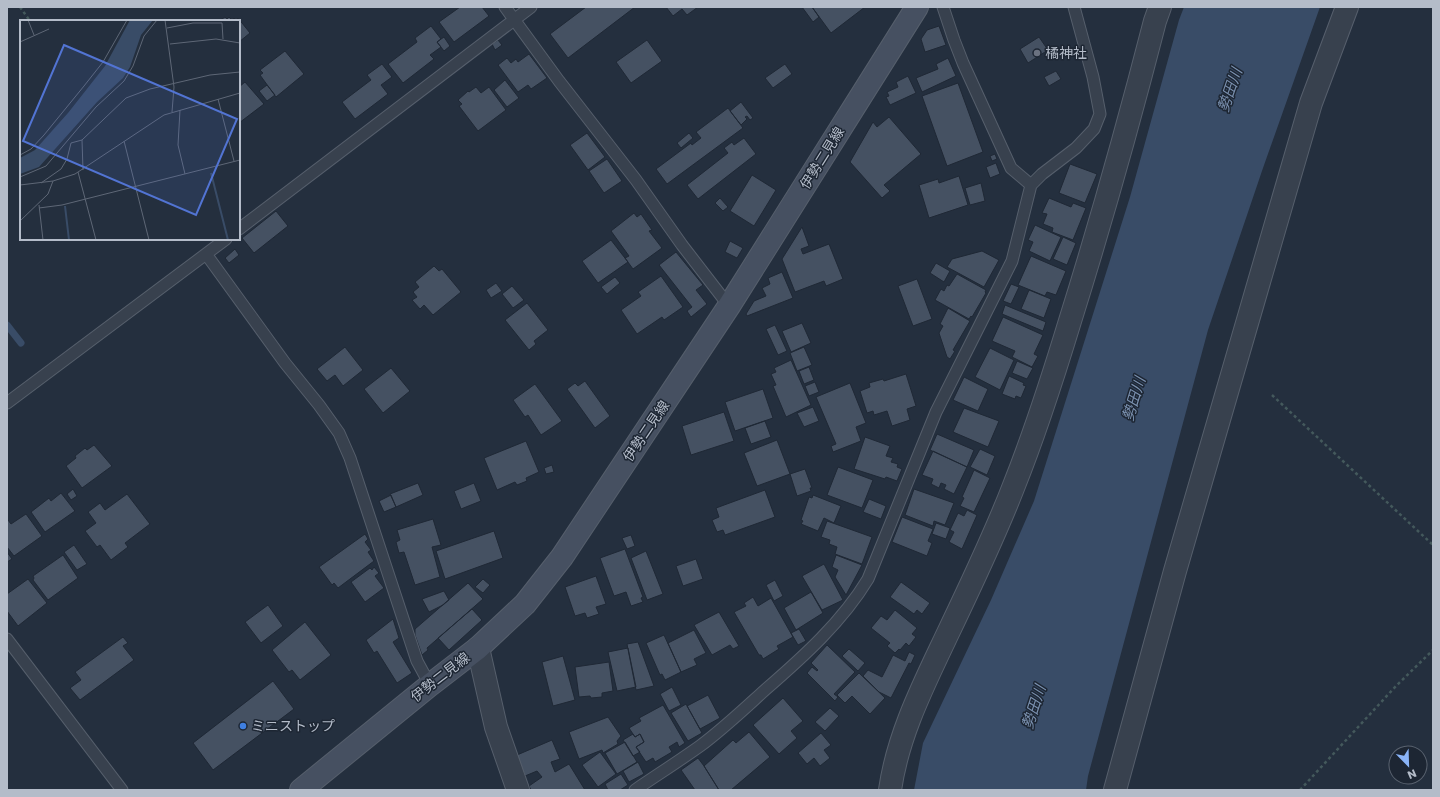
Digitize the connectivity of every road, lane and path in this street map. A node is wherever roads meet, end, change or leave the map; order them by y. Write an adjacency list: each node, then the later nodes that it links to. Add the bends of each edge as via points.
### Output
1 (20, 7): 10 (path)
2 (505, 7): 9 (lane)
3 (531, 7): 9 (lane)
4 (917, 7): 15 (main road, 伊勢二見線)
5 (943, 7): 11 (lane, via 963,62 1011,168)
6 (1074, 7): 11 (lane, via 1100,114 1094,129 1076,148)
7 (1160, 7): 27 (street, via 1098,231 1026,456 984,559 905,727)
8 (1347, 7): 28 (street, via 1309,110 1175,571)
9 (515, 19): 12 (lane); 15 (lane, via 559,82 636,180)
10 (29, 20)
11 (1031, 185): 26 (lane, via 1012,261 936,412 868,579 859,594 813,647 772,685 701,745)
12 (240, 228)
13 (225, 240): 14 (lane)
14 (206, 254): 17 (lane); 22 (lane, via 339,433 350,458 417,661)
15 (729, 306): 20 (main road, 伊勢二見線, via 562,557 525,604)
16 (1272, 395): 18 (path)
17 (7, 403)
18 (1433, 545)
19 (7, 639): 23 (lane)
20 (478, 648): 22 (main road, 伊勢二見線); 25 (street, via 496,727)
21 (1433, 650): 29 (path, via 1396,686)
22 (430, 685): 24 (main road, 伊勢二見線)
23 (122, 790)
24 (301, 790)
25 (518, 790)
26 (634, 790)
27 (890, 790)
28 (1115, 790)
29 (1300, 790)

